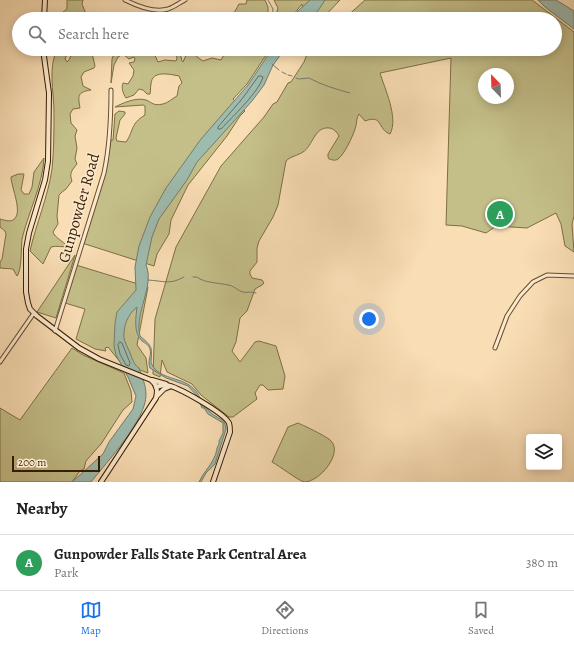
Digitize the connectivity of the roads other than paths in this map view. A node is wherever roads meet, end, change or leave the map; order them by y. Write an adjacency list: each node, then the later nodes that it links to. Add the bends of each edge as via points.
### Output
1 (45, 0): 4 (main road)
2 (125, 0): 3 (street, via 162,10)
3 (185, 0)
4 (44, 12)
5 (44, 56): 8 (main road, via 49,93 48,161 27,242 25,260 26,296)
6 (111, 90): 9 (street, Gunpowder Road, via 108,155)
7 (574, 276): 10 (street, via 547,275 533,282 507,316)
8 (34, 313): 9 (main road); 11 (street)
9 (55, 331): 12 (main road, via 85,352)
10 (495, 348)
11 (0, 362)
12 (150, 379): 13 (main road); 14 (main road)
13 (156, 387): 14 (main road); 15 (main road)
14 (172, 387): 15 (main road, via 164,389); 17 (main road, via 201,402 227,420 230,429)
15 (156, 398): 16 (main road)
16 (101, 482)
17 (213, 482)

